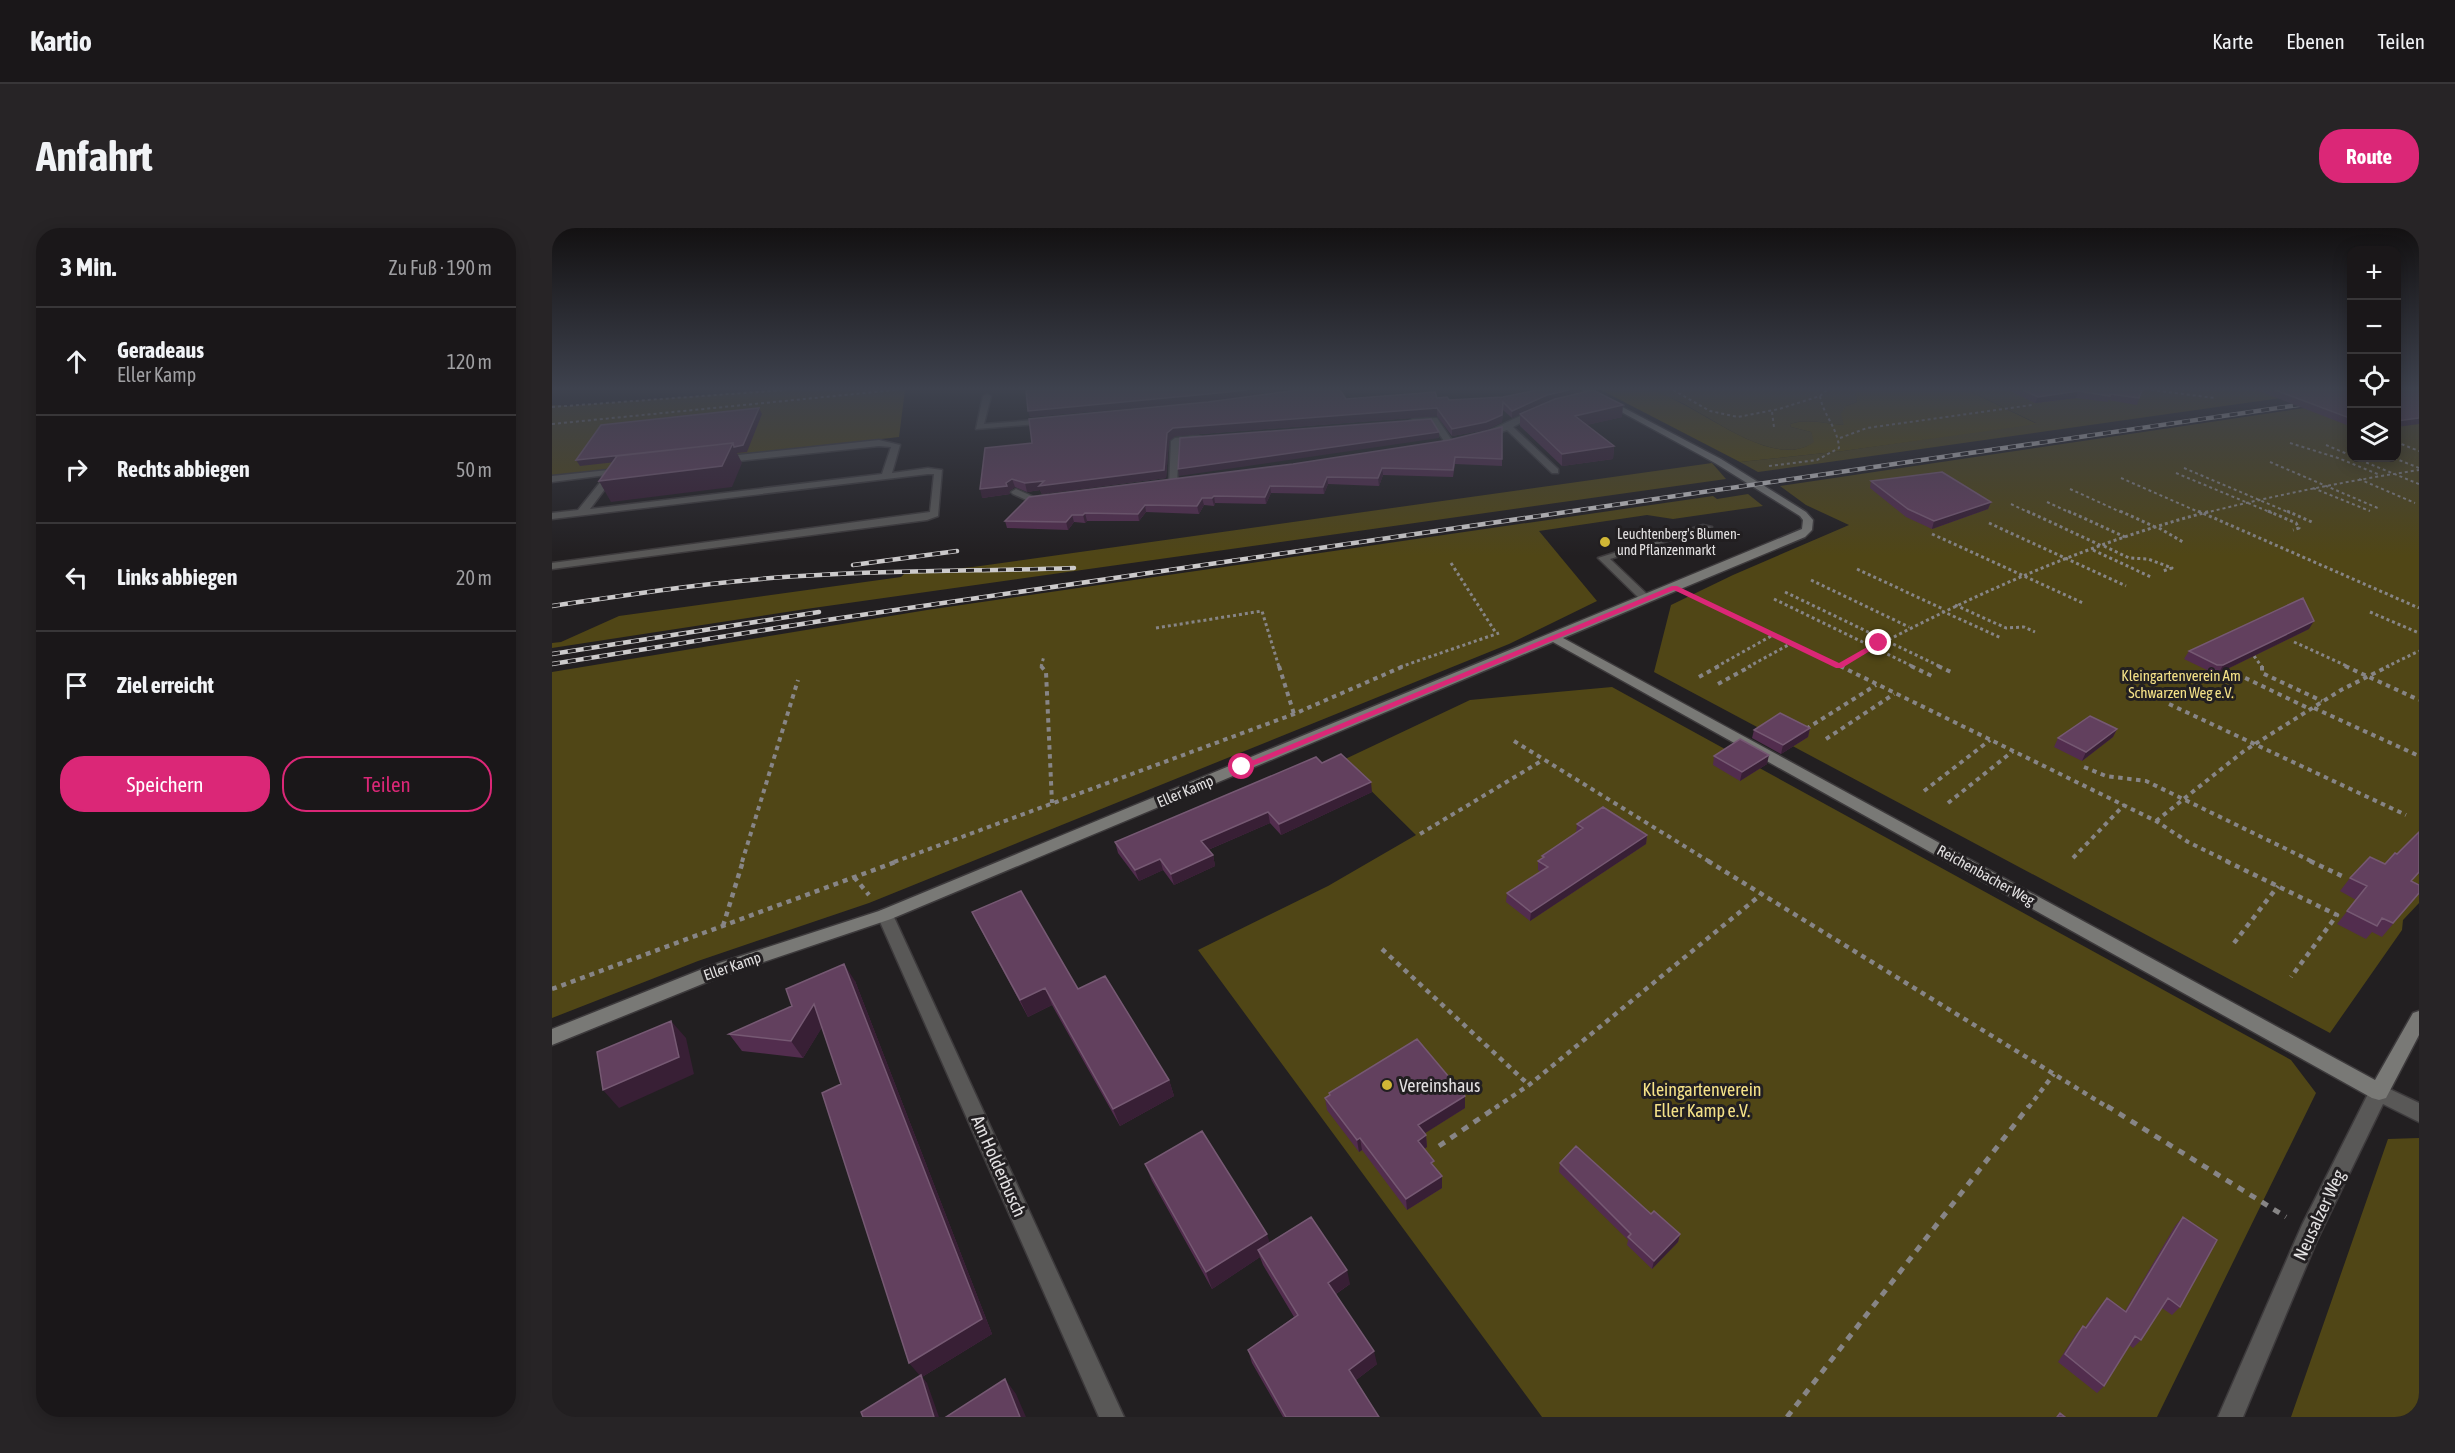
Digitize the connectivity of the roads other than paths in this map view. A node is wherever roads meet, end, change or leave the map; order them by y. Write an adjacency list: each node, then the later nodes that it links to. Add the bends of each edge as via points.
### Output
1 (849, 445): 6 (street)
2 (896, 445): 10 (street)
3 (1175, 445): 13 (street)
4 (1527, 445): 8 (street)
5 (1689, 445): 21 (street, Eller Kamp, via 1803,514 1809,525 1801,535)
6 (706, 462)
7 (637, 469): 9 (street)
8 (1554, 471)
9 (614, 472): 11 (street); 17 (street)
10 (886, 476): 17 (street); 20 (street, via 939,472 935,514)
11 (552, 479)
12 (1183, 481): 13 (street)
13 (1172, 483): 14 (street)
14 (1161, 484)
15 (1016, 492): 16 (street, via 1033,500)
16 (1064, 496)
17 (581, 513): 18 (street)
18 (552, 516)
19 (1707, 527): 21 (street, via 1603,558)
20 (552, 566)
21 (1646, 599): 22 (street, Eller Kamp)
22 (1554, 638): 23 (street, Eller Kamp); 26 (street, Reichenbacher Weg)
23 (885, 915): 25 (street, Eller Kamp, via 716,971); 28 (street, Am Holderbusch)
24 (2419, 1018): 26 (street, Neusalzer Weg)
25 (552, 1037)
26 (2379, 1092): 27 (street, Reichenbacher Weg); 29 (street, Neusalzer Weg, via 2310,1232)
27 (2419, 1113)
28 (1112, 1417)
29 (2230, 1417)

